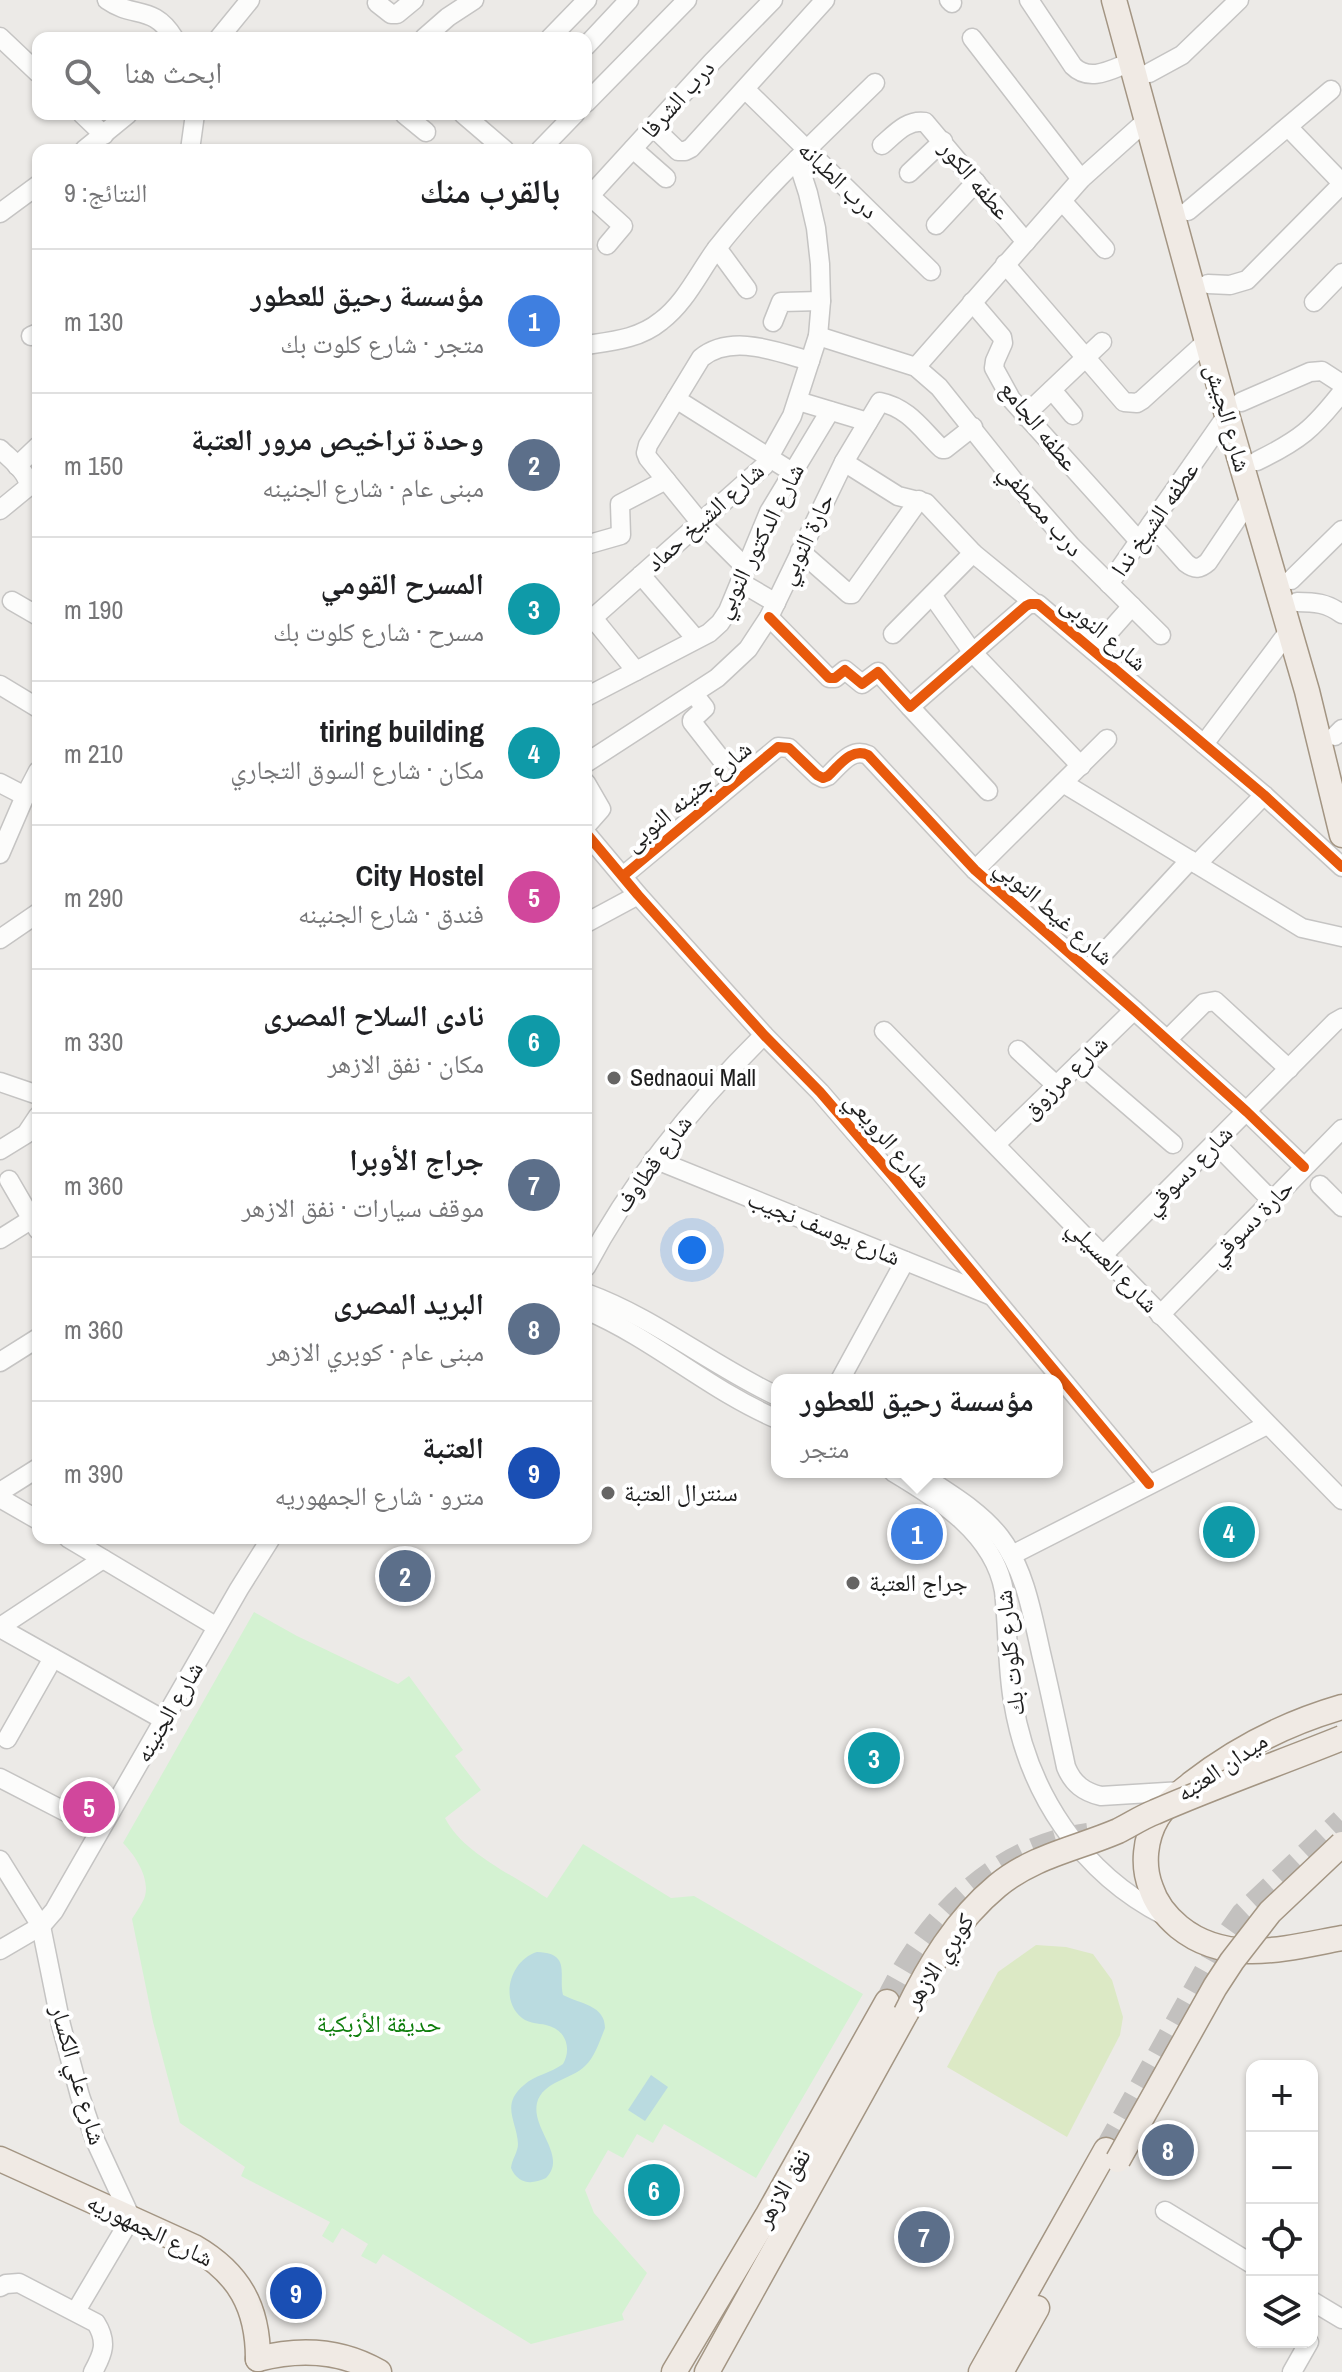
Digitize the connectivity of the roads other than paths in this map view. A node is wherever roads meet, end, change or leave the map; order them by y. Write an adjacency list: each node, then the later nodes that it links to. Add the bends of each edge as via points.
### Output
1 (250, 0): 16 (street)
2 (414, 0): 13 (street, via 397,14)
3 (474, 0): 17 (street)
4 (587, 0): 18 (street)
5 (629, 0): 21 (street)
6 (687, 0): 27 (street)
7 (773, 0): 35 (street, درب الشرفا)
8 (825, 0): 25 (street)
9 (1029, 0): 23 (street, via 1080,74)
10 (1114, 0): 23 (main road, شارع الجيش)
11 (1129, 0): 23 (main road, شارع الجيش)
12 (110, 1): 15 (street, via 156,17)
13 (377, 3)
14 (1229, 3): 23 (street, via 1182,55)
15 (170, 32)
16 (224, 32)
17 (431, 32)
18 (556, 32)
19 (0, 37): 22 (street)
20 (972, 38): 49 (street)
21 (592, 40)
22 (32, 67)
23 (1140, 67): 34 (main road, شارع الجيش); 56 (main road, شارع الجيش)
24 (875, 83): 46 (street)
25 (745, 89): 35 (street, via 685,151 678,151); 46 (street, درب الطبانه)
26 (1331, 90): 36 (street)
27 (592, 97)
28 (88, 120): 38 (street)
29 (121, 120): 38 (street)
30 (194, 120): 41 (street)
31 (411, 120): 37 (street)
32 (470, 120): 42 (street)
33 (569, 120): 43 (street)
34 (1147, 120): 49 (street); 73 (main road, شارع الجيش)
35 (653, 127): 45 (street, درب الشرفا)
36 (1288, 127): 52 (street); 56 (street)
37 (426, 132)
38 (104, 135): 40 (street)
39 (943, 141): 44 (street, عطفه الكور, via 916,120); 47 (street); 50 (street, عطفه الكور)
40 (92, 144)
41 (191, 144)
42 (498, 144)
43 (546, 144)
44 (882, 145)
45 (633, 149): 48 (street); 53 (street, درب الشرفا)
46 (802, 154): 61 (street); 64 (street, درب الطبانه); 68 (street, شارع الشيخ حماد, via 816,228)
47 (909, 173)
48 (666, 178)
49 (1081, 179): 55 (street)
50 (976, 182): 58 (street); 59 (street, عطفه الكور)
51 (32, 189): 57 (street)
52 (1340, 191): 66 (street, via 1247,280)
53 (592, 194)
54 (592, 201): 60 (street, via 623,226)
55 (1062, 201): 59 (street); 62 (street)
56 (1188, 211): 66 (main road, شارع الجيش)
57 (1, 212)
58 (936, 225)
59 (1026, 242): 63 (street)
60 (607, 245)
61 (717, 248): 67 (street); 75 (street, via 660,322 623,340)
62 (1105, 249)
63 (1005, 264): 69 (street, via 985,274); 76 (street)
64 (931, 271)
65 (1342, 273): 70 (street)
66 (1208, 284): 84 (main road, شارع الجيش)
67 (747, 289)
68 (821, 301): 71 (street, via 781,302); 72 (street, شارع الشيخ حماد)
69 (972, 302): 78 (street); 87 (street, عطفه الجامع, via 1002,337 994,368)
70 (1314, 302)
71 (773, 322)
72 (818, 336): 77 (street, شارع الشيخ حماد); 78 (street, درب مصطفي)
73 (1207, 341): 76 (street, via 1137,403 1124,402); 84 (main road, شارع الجيش)
74 (1102, 342): 76 (street)
75 (592, 344)
76 (1085, 358): 80 (street)
77 (810, 361): 82 (street, via 757,346 712,349); 83 (street, شارع الشيخ حماد)
78 (916, 367): 89 (street, درب مصطفي)
79 (1342, 384): 84 (street, via 1322,371 1310,372)
80 (1052, 390): 86 (street); 87 (street)
81 (1342, 392): 93 (street, via 1316,424)
82 (676, 399): 92 (street); 97 (street, via 646,453)
83 (798, 401): 85 (street); 92 (street, شارع الشيخ حماد)
84 (1234, 408): 93 (main road, شارع الجيش); 98 (main road, شارع الجيش); 102 (street, عطفه الشيخ ندا)
85 (830, 411): 88 (street); 96 (street, شارع الدكتور النوبي)
86 (1073, 415)
87 (1024, 416): 104 (street, عطفه الجامع)
88 (868, 422): 89 (street, via 882,401 914,419 945,449); 94 (street, حارة النوبي)
89 (973, 427): 110 (street, درب مصطفي, via 1014,481)
90 (0, 449): 95 (street)
91 (32, 452): 95 (street)
92 (770, 457): 96 (street); 101 (street, شارع الشيخ حماد)
93 (1257, 461): 111 (main road, شارع الجيش)
94 (844, 462): 99 (street, via 898,496); 106 (street, حارة النوبي)
95 (17, 466): 100 (street, via 29,480 28,487)
96 (792, 472): 109 (street, شارع الدكتور النوبي)
97 (666, 480): 101 (street); 105 (street, via 620,504 621,535)
98 (1251, 498): 102 (street, via 1201,568 1186,563); 121 (main road, شارع الجيش)
99 (919, 500): 106 (street, via 852,594); 107 (street)
100 (0, 510)
101 (700, 522): 108 (street, شارع الشيخ حماد); 109 (street)
102 (1151, 524): 104 (street, عطفه الشيخ ندا)
103 (1342, 530): 111 (street)
104 (1139, 541): 110 (street, عطفه الشيخ ندا)
105 (592, 543)
106 (800, 551): 116 (street, حارة النوبي)
107 (973, 553): 112 (street); 114 (street)
108 (641, 575): 119 (street, شارع الشيخ حماد); 124 (street)
109 (742, 575): 116 (street); 124 (street, شارع الدكتور النوبي, via 720,623)
110 (1109, 584): 115 (street, درب مصطفي)
111 (1294, 591): 118 (street); 133 (main road, شارع الجيش)
112 (932, 595): 122 (street); 126 (street)
113 (12, 601): 117 (street)
114 (1034, 603): 125 (street, شارع النوبى); 126 (street, شارع النوبى)
115 (1132, 606): 123 (street, درب مصطفي); 125 (street)
116 (772, 610): 130 (street, حارة النوبي, via 748,649); 132 (street, via 829,678 845,670 862,684 878,672)
117 (32, 613)
118 (1342, 614)
119 (592, 618)
120 (592, 624): 127 (street)
121 (1289, 631): 135 (street); 149 (main road, شارع الجيش)
122 (893, 634)
123 (1161, 635)
124 (696, 639): 127 (street, شارع الدكتور النوبي)
125 (1093, 650): 135 (street, شارع النوبى)
126 (973, 653): 132 (street, شارع النوبى); 139 (street)
127 (636, 671): 129 (street, شارع الدكتور النوبي)
128 (0, 685): 131 (street)
129 (592, 694)
130 (694, 694): 137 (street, حارة النوبي); 138 (street, via 705,708 692,721)
131 (32, 704)
132 (910, 707): 144 (street)
133 (1338, 733): 140 (main road, شارع الجيش)
134 (1107, 739): 139 (street)
135 (1204, 744): 146 (street, شارع النوبى)
136 (778, 747): 154 (street, شارع غيط النوبي, via 789,748 823,778 853,753 868,755); 155 (street, شارع جنينه النوبى)
137 (592, 759)
138 (721, 759)
139 (1081, 766): 143 (street)
140 (1342, 766)
141 (0, 783): 147 (street)
142 (32, 783): 147 (street)
143 (1063, 783): 152 (street); 154 (street)
144 (988, 791)
145 (592, 793): 148 (street, via 601,809)
146 (1264, 795): 152 (street); 153 (street, شارع النوبى)
147 (25, 796): 151 (street)
148 (592, 819)
149 (1342, 835)
150 (592, 840): 155 (street, شارع الرويعي)
151 (0, 854)
152 (1194, 862): 159 (street, via 1302,928); 161 (street)
153 (1342, 867)
154 (975, 870): 161 (street, شارع غيط النوبي)
155 (623, 876): 156 (street, شارع الرويعي)
156 (638, 895): 158 (street); 165 (street, شارع الرويعي)
157 (32, 917): 160 (street)
158 (592, 920)
159 (1342, 937)
160 (0, 939)
161 (1089, 969): 162 (street, شارع غيط النوبي)
162 (1134, 1010): 166 (street, شارع غيط النوبي); 168 (street, شارع مرزوق)
163 (1342, 1018): 169 (street, شارع دسوقي)
164 (884, 1031): 177 (street, شارع العسيلي)
165 (764, 1035): 180 (street, شارع قطاوف, via 706,1094); 193 (street, شارع الرويعي, via 820,1092)
166 (1167, 1040): 169 (street, via 1204,1003 1215,1001); 173 (street, شارع غيط النوبي)
167 (1018, 1050): 171 (street)
168 (1079, 1063): 171 (street, شارع مرزوق); 178 (street)
169 (1289, 1069): 173 (street, شارع دسوقي)
170 (0, 1082): 172 (street)
171 (1056, 1085): 177 (street, شارع مرزوق)
172 (32, 1093)
173 (1247, 1112): 176 (street, شارع دسوقي); 181 (street, شارع غيط النوبي)
174 (32, 1125): 179 (street)
175 (1342, 1129): 181 (street, حارة دسوقي)
176 (1215, 1143): 184 (street); 190 (street, شارع دسوقي)
177 (996, 1144): 190 (street, شارع العسيلي)
178 (1173, 1144)
179 (0, 1150)
180 (654, 1159): 189 (street, شارع قطاوف); 191 (street, شارع يوسف نجيب)
181 (1304, 1167): 184 (street, حارة دسوقي)
182 (9, 1180): 186 (street)
183 (1320, 1185): 185 (street)
184 (1272, 1201): 195 (street, حارة دسوقي)
185 (1342, 1207)
186 (32, 1220)
187 (32, 1226): 188 (street)
188 (0, 1239)
189 (592, 1256)
190 (1102, 1256): 195 (street, شارع العسيلي)
191 (905, 1261): 193 (street, شارع يوسف نجيب); 198 (street)
192 (592, 1296): 201 (street, via 655,1324)
193 (994, 1297): 199 (street, شارع الرويعي)
194 (592, 1313): 202 (street)
195 (1160, 1315): 203 (street, شارع العسيلي)
196 (32, 1342): 197 (street)
197 (0, 1362)
198 (843, 1374)
199 (1058, 1374)
200 (1063, 1380): 207 (street, شارع الرويعي)
201 (771, 1393)
202 (771, 1416)
203 (1267, 1425): 207 (street); 209 (street, شارع العسيلي)
204 (32, 1472): 208 (street)
205 (902, 1478): 227 (street, شارع كلوت بك, via 973,1529 997,1564 1017,1723 1033,1773 1057,1819 1107,1878)
206 (925, 1478): 213 (street, شارع كلوت بك, via 974,1510)
207 (1149, 1484): 213 (street)
208 (0, 1495): 210 (street)
209 (1342, 1500)
210 (32, 1516)
211 (78, 1544): 214 (street)
212 (265, 1544): 216 (street, شارع الجنينه)
213 (1012, 1555): 223 (street, شارع كلوت بك, via 1033,1616 1070,1776 1083,1790 1101,1796)
214 (103, 1559): 215 (street); 216 (street)
215 (0, 1627): 217 (street)
216 (217, 1627): 219 (street, شارع الجنينه)
217 (53, 1658): 219 (street); 221 (street)
218 (1342, 1707): 223 (main road, ميدان العتبه, via 1253,1743)
219 (164, 1720): 228 (street, شارع الجنينه)
220 (1342, 1738): 231 (main road, كوبري الازهر, bridge, via 1017,1871 965,1916)
221 (7, 1739)
222 (0, 1778): 224 (street)
223 (1182, 1791): 227 (main road, ميدان العتبه, via 1157,1818 1146,1850 1149,1883)
224 (66, 1812)
225 (1342, 1844): 232 (main road, bridge, via 1270,1912 1232,1961)
226 (0, 1860): 228 (street)
227 (1169, 1919): 229 (main road, ميدان العتبه, via 1206,1944 1240,1951 1277,1951)
228 (41, 1926): 230 (street); 235 (street, شارع علي الكسار, via 80,2096)
229 (1342, 1938)
230 (0, 1950)
231 (896, 2008): 243 (main road, نفق الازهر); 244 (main road, كوبري الازهر)
232 (1112, 2155): 245 (main road); 246 (main road)
233 (0, 2159): 235 (main road, شارع الجمهوريه)
234 (1165, 2211): 236 (street)
235 (131, 2218): 238 (street); 240 (main road, شارع الجمهوريه, via 194,2247 228,2273 251,2310)
236 (1246, 2260)
237 (0, 2287): 238 (street, via 19,2283)
238 (76, 2311): 241 (street, via 103,2334 105,2346)
239 (1306, 2348): 247 (street)
240 (254, 2366): 242 (main road, شارع الجمهوريه, via 291,2352 326,2353)
241 (93, 2372)
242 (379, 2372)
243 (674, 2372)
244 (707, 2372)
245 (981, 2372)
246 (1001, 2372)
247 (1292, 2372)

